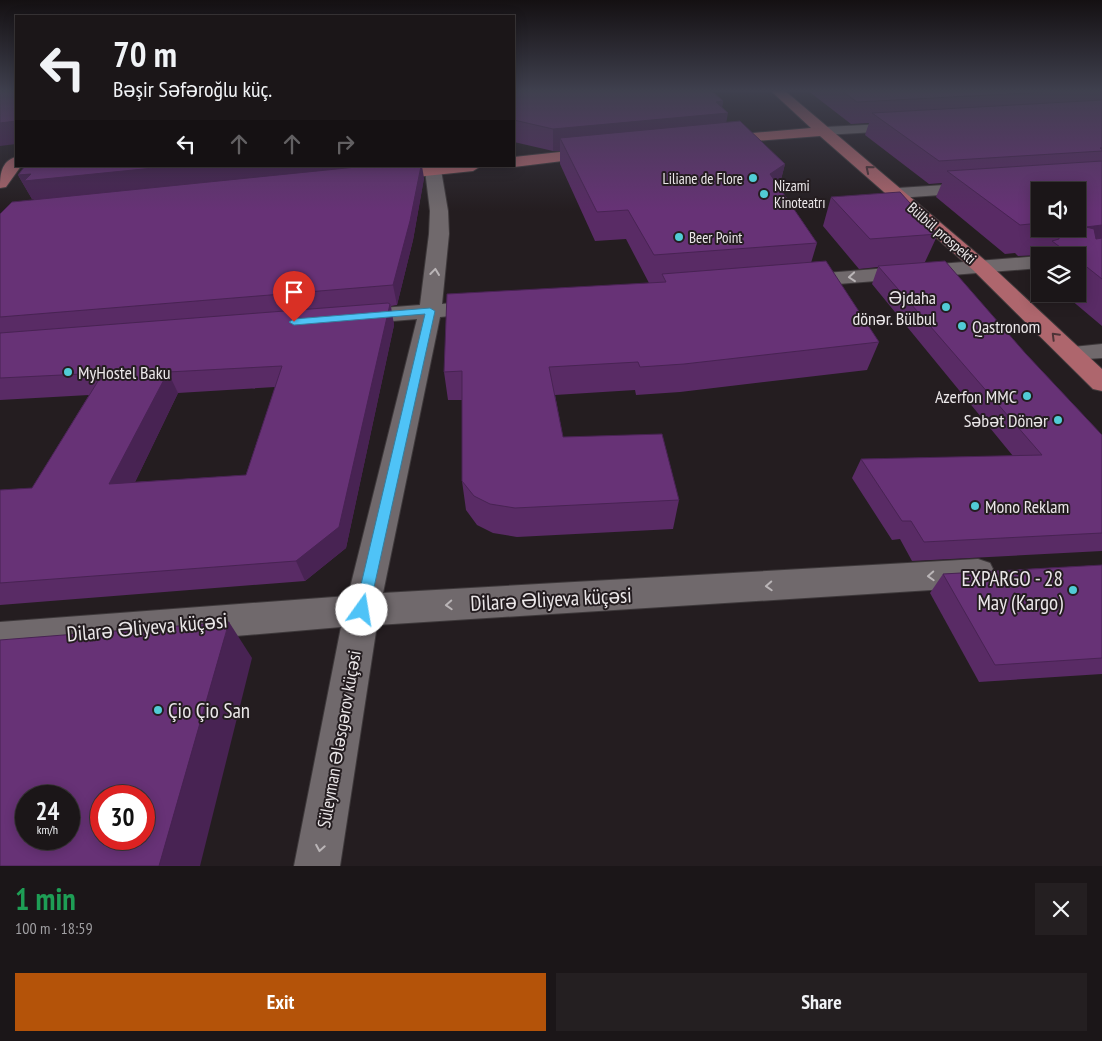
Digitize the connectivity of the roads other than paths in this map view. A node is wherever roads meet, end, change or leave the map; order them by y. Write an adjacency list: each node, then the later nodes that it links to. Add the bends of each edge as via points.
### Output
1 (835, 130): 2 (street)
2 (825, 131): 3 (main road); 12 (main road, Bülbül prospekti, one-way to 2)
3 (708, 142)
4 (611, 152): 5 (main road)
5 (515, 162)
6 (15, 163): 10 (main road)
7 (463, 167): 8 (main road)
8 (433, 170): 9 (main road); 17 (street, Süleyman Ələsgərov küçəsi, one-way to 8, via 439,226)
9 (374, 177)
10 (0, 183)
11 (993, 187): 12 (street)
12 (898, 193): 14 (main road, Bülbül prospekti)
13 (1031, 263): 14 (street)
14 (980, 266): 15 (street, one-way to 15); 20 (main road, Bülbül prospekti, one-way to 14)
15 (776, 283)
16 (500, 305): 17 (street)
17 (430, 311): 18 (street); 23 (street, Süleyman Ələsgərov küçəsi)
18 (333, 319)
19 (1102, 352): 20 (street)
20 (1072, 353): 21 (main road, Bülbül prospekti)
21 (1102, 383)
22 (1013, 571): 23 (street, Dilarə Əliyeva küçəsi, one-way to 23)
23 (362, 610): 24 (street, Dilarə Əliyeva küçəsi); 25 (street, Süleyman Ələsgərov küçəsi, one-way to 25)
24 (0, 639)
25 (317, 866)

